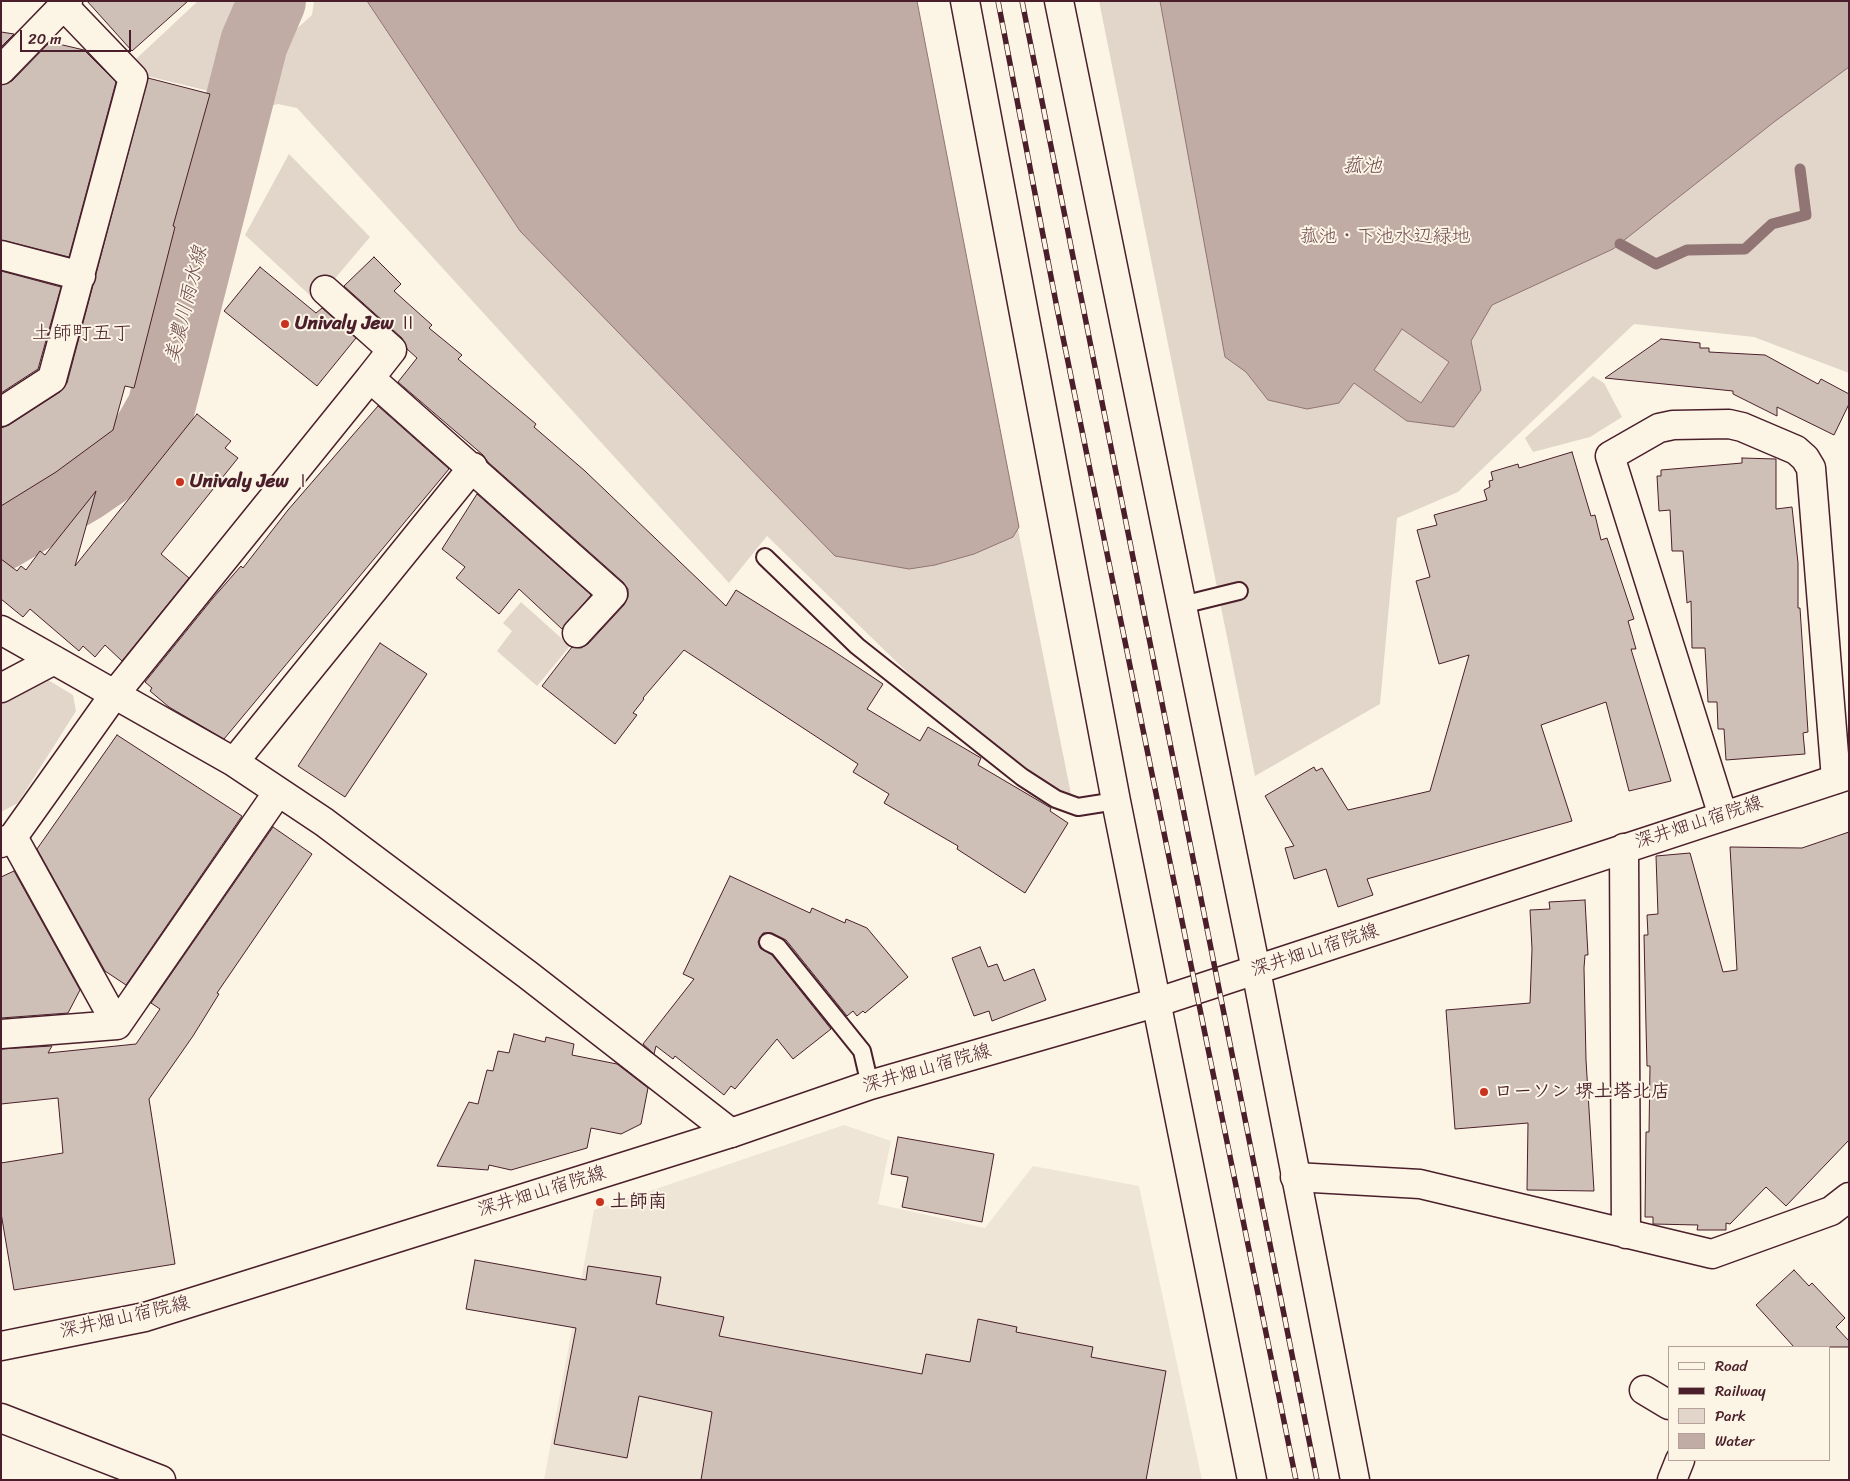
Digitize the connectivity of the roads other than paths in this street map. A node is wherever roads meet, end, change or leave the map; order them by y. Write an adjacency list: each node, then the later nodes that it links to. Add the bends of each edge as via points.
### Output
1 (964, 1): 22 (street)
2 (1059, 1): 13 (street)
3 (66, 3): 4 (street); 6 (street, via 133,78)
4 (1, 70)
5 (1, 254): 6 (street)
6 (82, 276): 9 (street, via 52,379)
7 (325, 290): 8 (street, via 392,350)
8 (370, 378): 10 (street); 18 (street)
9 (1, 412)
10 (473, 468): 15 (street, via 613,594); 19 (street)
11 (764, 557): 22 (lane, via 857,646 1022,777 1078,807)
12 (1239, 591): 13 (lane)
13 (1182, 605): 27 (street)
14 (1, 630): 16 (street)
15 (577, 633)
16 (54, 660): 17 (street); 18 (street)
17 (1, 688)
18 (114, 695): 19 (street); 24 (street)
19 (234, 762): 21 (street)
20 (1843, 777): 23 (street, 深井畑山宿院線); 23 (street, via 1811,468 1796,450 1742,427 1720,424 1659,428 1610,456)
21 (278, 792): 29 (street); 32 (street, via 324,822 528,975)
22 (1116, 801): 28 (street)
23 (1722, 816): 25 (street, 深井畑山宿院線)
24 (7, 840): 29 (street)
25 (1624, 848): 27 (street, 深井畑山宿院線); 35 (street)
26 (768, 942): 31 (lane, via 778,947 862,1050)
27 (1256, 970): 28 (street, 深井畑山宿院線); 33 (street)
28 (1158, 1002): 31 (street, 深井畑山宿院線); 42 (street)
29 (117, 1025): 30 (street)
30 (1, 1034)
31 (870, 1085): 32 (street, 深井畑山宿院線)
32 (731, 1132): 36 (street, 深井畑山宿院線, via 145,1317)
33 (1295, 1177): 35 (street, via 1420,1184); 43 (street)
34 (1849, 1197): 35 (street, via 1831,1211 1712,1254)
35 (1626, 1234)
36 (1, 1346)
37 (1644, 1390): 38 (street)
38 (1668, 1405)
39 (1, 1418): 41 (street)
40 (1680, 1461): 44 (street)
41 (161, 1480)
42 (1252, 1480)
43 (1355, 1480)
44 (1672, 1480)

